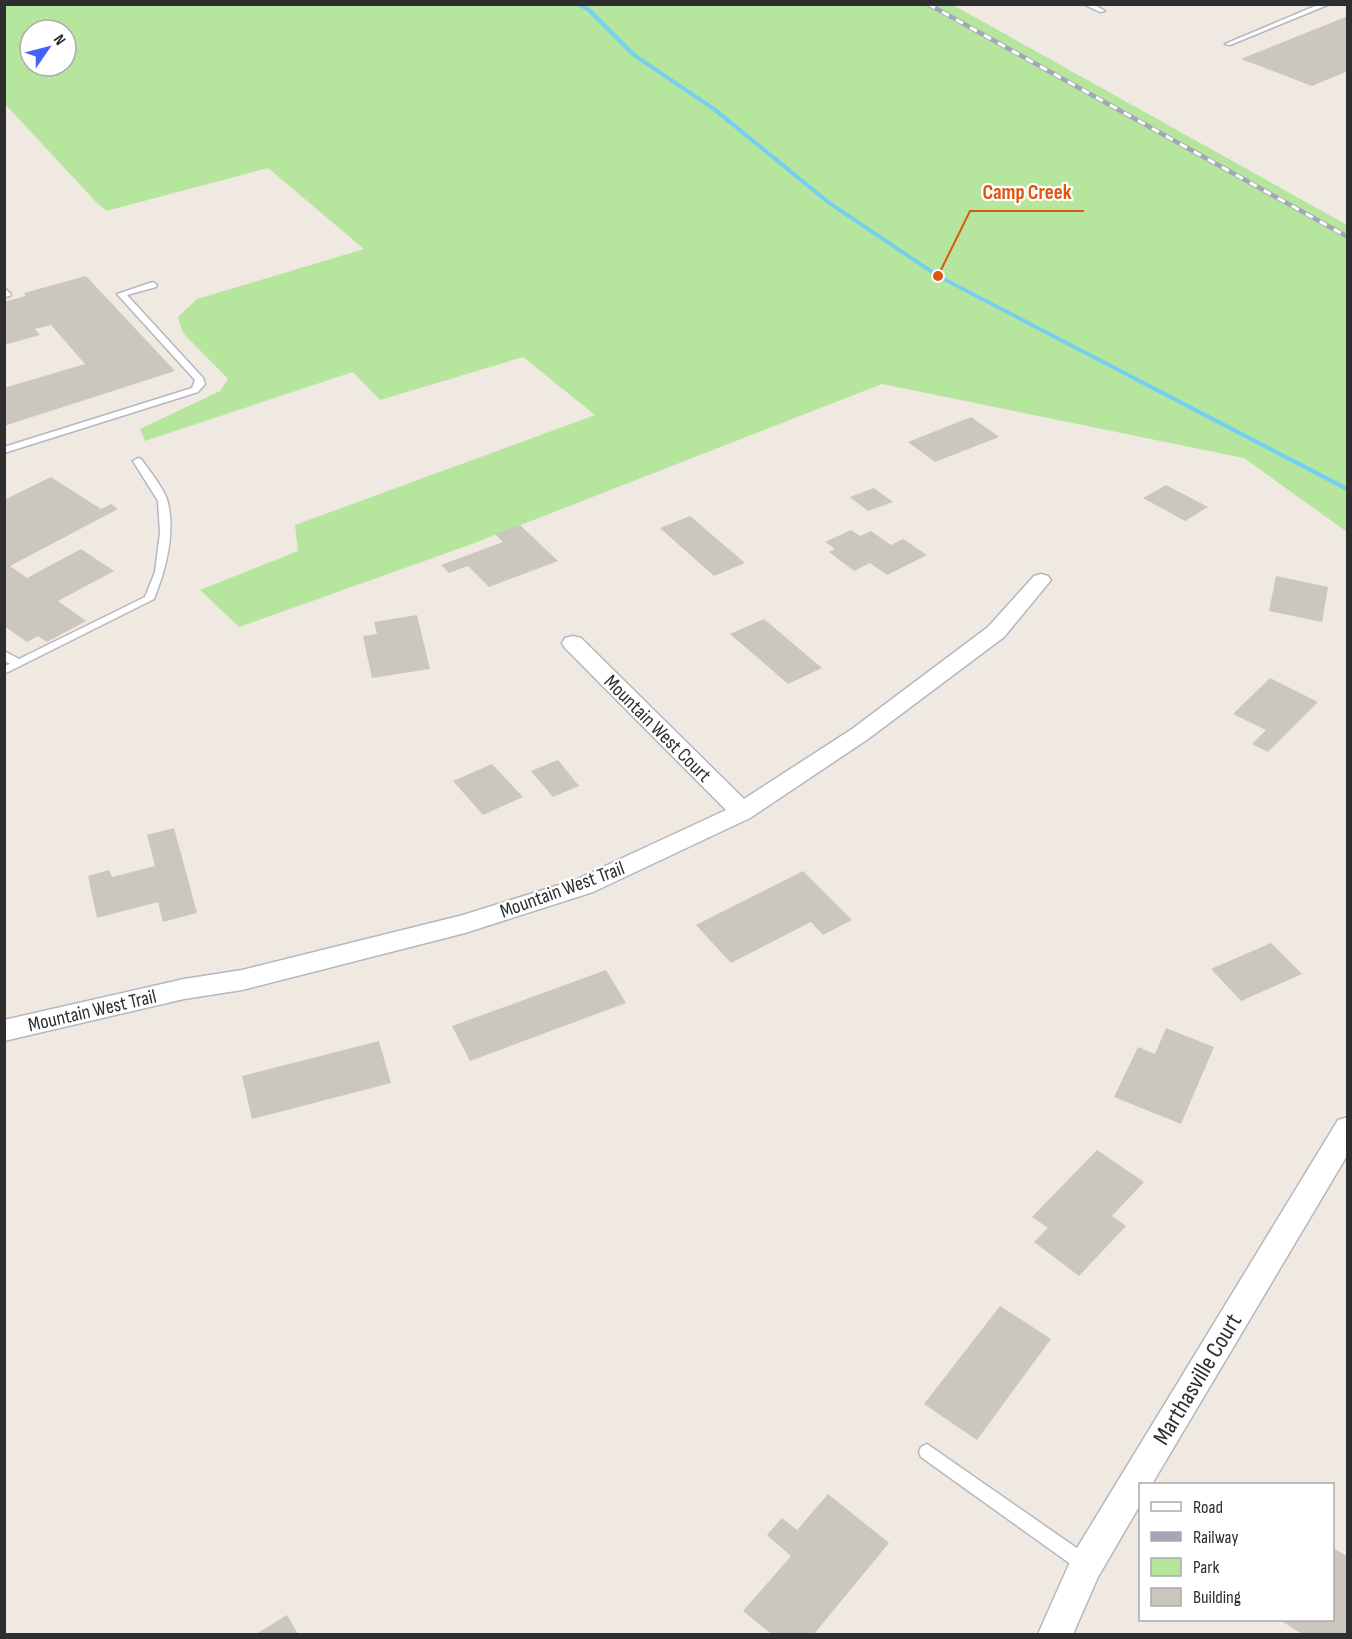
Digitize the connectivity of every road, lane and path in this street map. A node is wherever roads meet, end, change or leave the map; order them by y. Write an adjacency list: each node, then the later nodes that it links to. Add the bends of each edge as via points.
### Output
1 (1086, 4): 3 (lane)
2 (1327, 4): 4 (lane)
3 (1102, 11)
4 (1228, 44)
5 (153, 285): 6 (lane, via 121,294 200,380 195,390)
6 (4, 450)
7 (138, 461): 11 (lane, via 163,501 165,533 160,572 148,599)
8 (1041, 580): 13 (street, Mountain West Trail, via 996,632 860,734)
9 (573, 643): 13 (street, Mountain West Court)
10 (4, 654): 11 (lane)
11 (18, 664): 12 (lane)
12 (4, 670)
13 (742, 812): 14 (street, Mountain West Trail, via 584,886 465,924 242,980 184,989)
14 (4, 1031)
15 (1347, 1128): 17 (street, Marthasville Court)
16 (927, 1452): 17 (lane)
17 (1086, 1565): 18 (street, Marthasville Court)
18 (1054, 1635)

